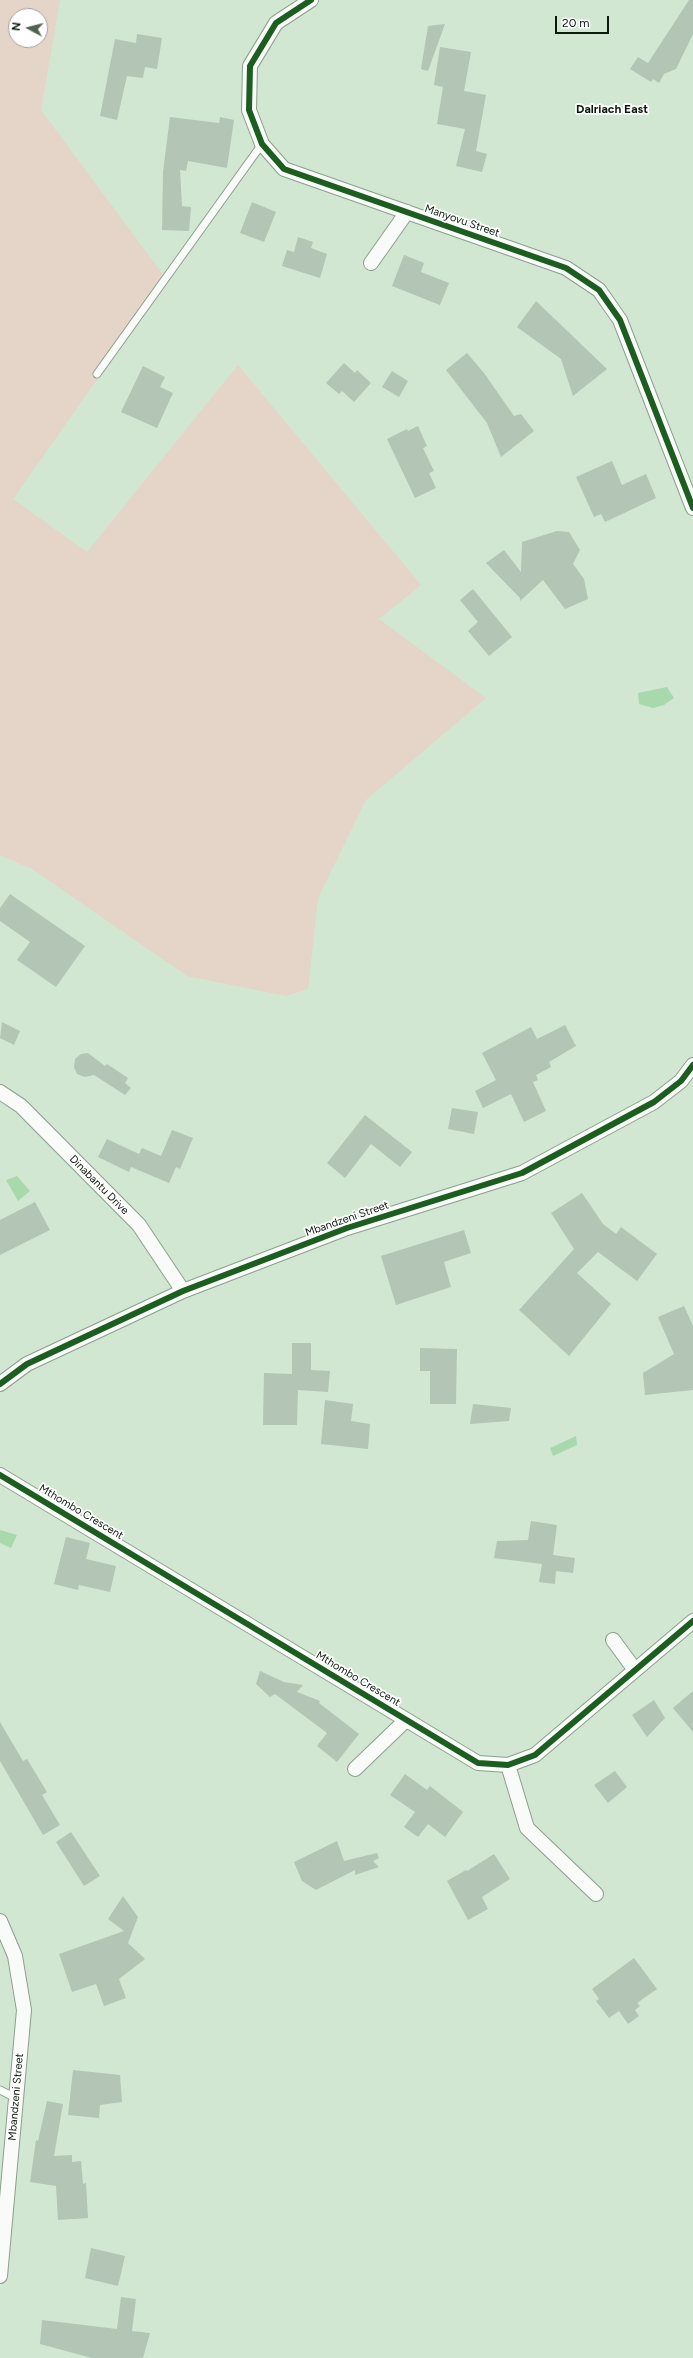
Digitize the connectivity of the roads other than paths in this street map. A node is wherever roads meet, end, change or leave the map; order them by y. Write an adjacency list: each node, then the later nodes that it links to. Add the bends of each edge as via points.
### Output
1 (311, 0): 2 (street, Manyovu Street, via 276,23 250,66 249,110)
2 (262, 144): 3 (street, Manyovu Street, via 284,169); 5 (lane)
3 (407, 212): 4 (street); 6 (street, Manyovu Street, via 566,268 599,290 620,320)
4 (371, 263)
5 (97, 374)
6 (693, 508)
7 (693, 1065): 9 (street, Mbandzeni Street, via 681,1081 654,1102 522,1173 347,1228)
8 (0, 1092): 9 (street, Dinabantu Drive, via 21,1106 139,1225)
9 (183, 1291): 10 (street, Mbandzeni Street, via 27,1364)
10 (0, 1384)
11 (0, 1475): 15 (street, Mthombo Crescent)
12 (691, 1627): 14 (street, Mthombo Crescent)
13 (613, 1640): 14 (street)
14 (635, 1670): 16 (street, Mthombo Crescent, via 535,1755)
15 (406, 1720): 16 (street, Mthombo Crescent, via 478,1763); 17 (street)
16 (508, 1765): 18 (street, via 527,1828)
17 (355, 1769)
18 (596, 1894)
19 (0, 1921): 21 (street, Mbandzeni Street, via 15,1956 24,2010)
20 (0, 2090): 21 (lane)
21 (16, 2098): 22 (street, Mbandzeni Street)
22 (0, 2276)

